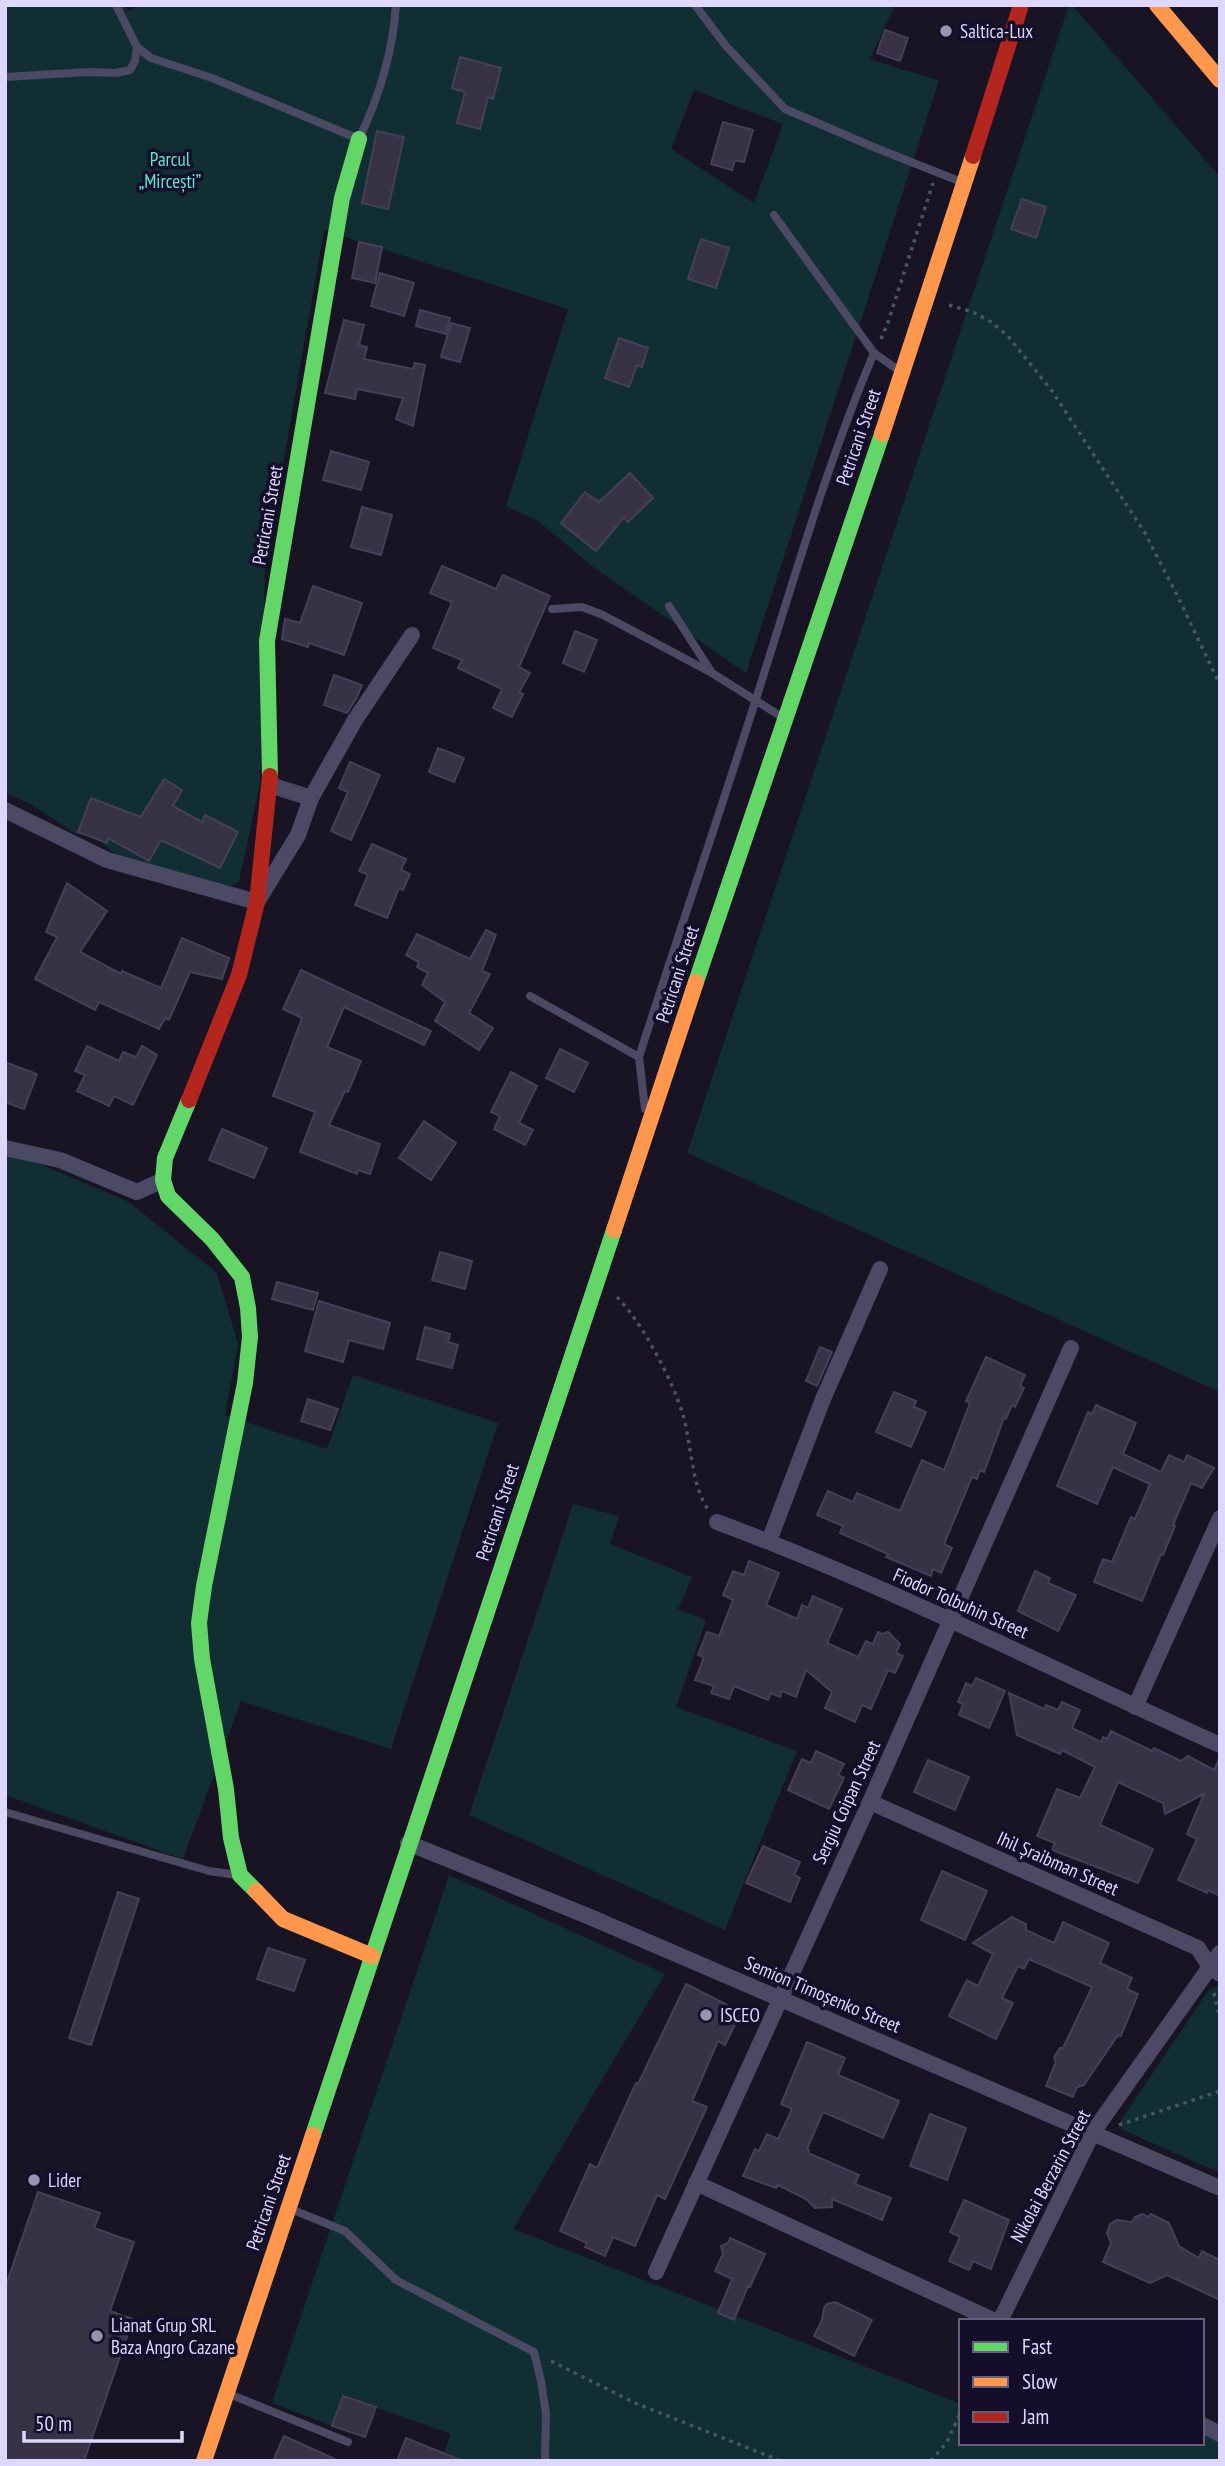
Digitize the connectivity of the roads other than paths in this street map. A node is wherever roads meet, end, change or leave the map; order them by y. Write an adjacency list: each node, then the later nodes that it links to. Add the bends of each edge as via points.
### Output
1 (116, 5): 6 (lane)
2 (396, 5): 9 (lane, Petricani Street, via 381,82)
3 (695, 5): 10 (lane, via 785,109)
4 (1021, 5): 10 (main road, Petricani Street)
5 (1157, 5): 8 (main road)
6 (137, 47): 7 (lane, via 130,70); 9 (lane, via 151,58)
7 (5, 77)
8 (1220, 80)
9 (359, 139): 20 (main road, Petricani Street, via 342,198 267,641)
10 (963, 182): 13 (main road, Petricani Street)
11 (774, 215): 12 (lane)
12 (874, 353): 13 (lane); 18 (lane, via 846,419)
13 (902, 373): 19 (main road, Petricani Street)
14 (669, 606): 17 (lane)
15 (552, 609): 17 (lane, via 582,607 603,615)
16 (412, 635): 21 (street, Petricani Street, via 355,720)
17 (712, 673): 18 (lane)
18 (755, 701): 19 (lane); 25 (lane)
19 (784, 719): 26 (main road, Petricani Street)
20 (270, 785): 21 (street); 23 (main road, Petricani Street)
21 (312, 798): 23 (street, Petricani Street, via 298,835)
22 (5, 810): 23 (street, via 107,860)
23 (257, 902): 28 (main road, Petricani Street, via 239,975 165,1158)
24 (530, 996): 25 (lane)
25 (639, 1058): 26 (lane)
26 (647, 1130): 39 (main road, Petricani Street)
27 (5, 1148): 28 (street, via 60,1160 137,1192)
28 (163, 1180): 40 (main road, via 168,1196 242,1277 248,1308 245,1383 199,1623)
29 (880, 1269): 33 (street, via 823,1399)
30 (1071, 1348): 34 (street, Sergiu Coipan Street)
31 (1220, 1518): 35 (street)
32 (718, 1522): 33 (street, Fiodor Tolbuhin Street)
33 (769, 1541): 34 (street, Fiodor Tolbuhin Street)
34 (951, 1621): 35 (street, Fiodor Tolbuhin Street); 37 (street, Sergiu Coipan Street)
35 (1135, 1707): 36 (street, Fiodor Tolbuhin Street)
36 (1220, 1745)
37 (870, 1802): 43 (street, Ihil Șraibman Street, via 1198,1948); 44 (street, Sergiu Coipan Street)
38 (5, 1812): 40 (lane, via 209,1871)
39 (408, 1843): 42 (main road, Petricani Street); 44 (street, Semion Timoșenko Street)
40 (240, 1875): 42 (main road, via 283,1919)
41 (1220, 1953): 43 (street, Nikolai Berzarin Street)
42 (372, 1956): 48 (main road, Petricani Street)
43 (1215, 1970): 45 (street, Nikolai Berzarin Street)
44 (779, 1997): 45 (street, Semion Timoșenko Street); 46 (street, Sergiu Coipan Street)
45 (1093, 2132): 47 (street, Semion Timoșenko Street); 51 (street, Nikolai Berzarin Street)
46 (696, 2183): 49 (street, Sergiu Coipan Street); 50 (street)
47 (1220, 2188)
48 (288, 2208): 52 (main road, Petricani Street); 57 (lane, via 345,2231 396,2280 534,2352 546,2413)
49 (656, 2272)
50 (994, 2319)
51 (999, 2319)
52 (226, 2392): 55 (lane); 56 (main road, Petricani Street)
53 (1204, 2426): 54 (street)
54 (1220, 2434)
55 (348, 2442)
56 (204, 2461)
57 (545, 2461)

